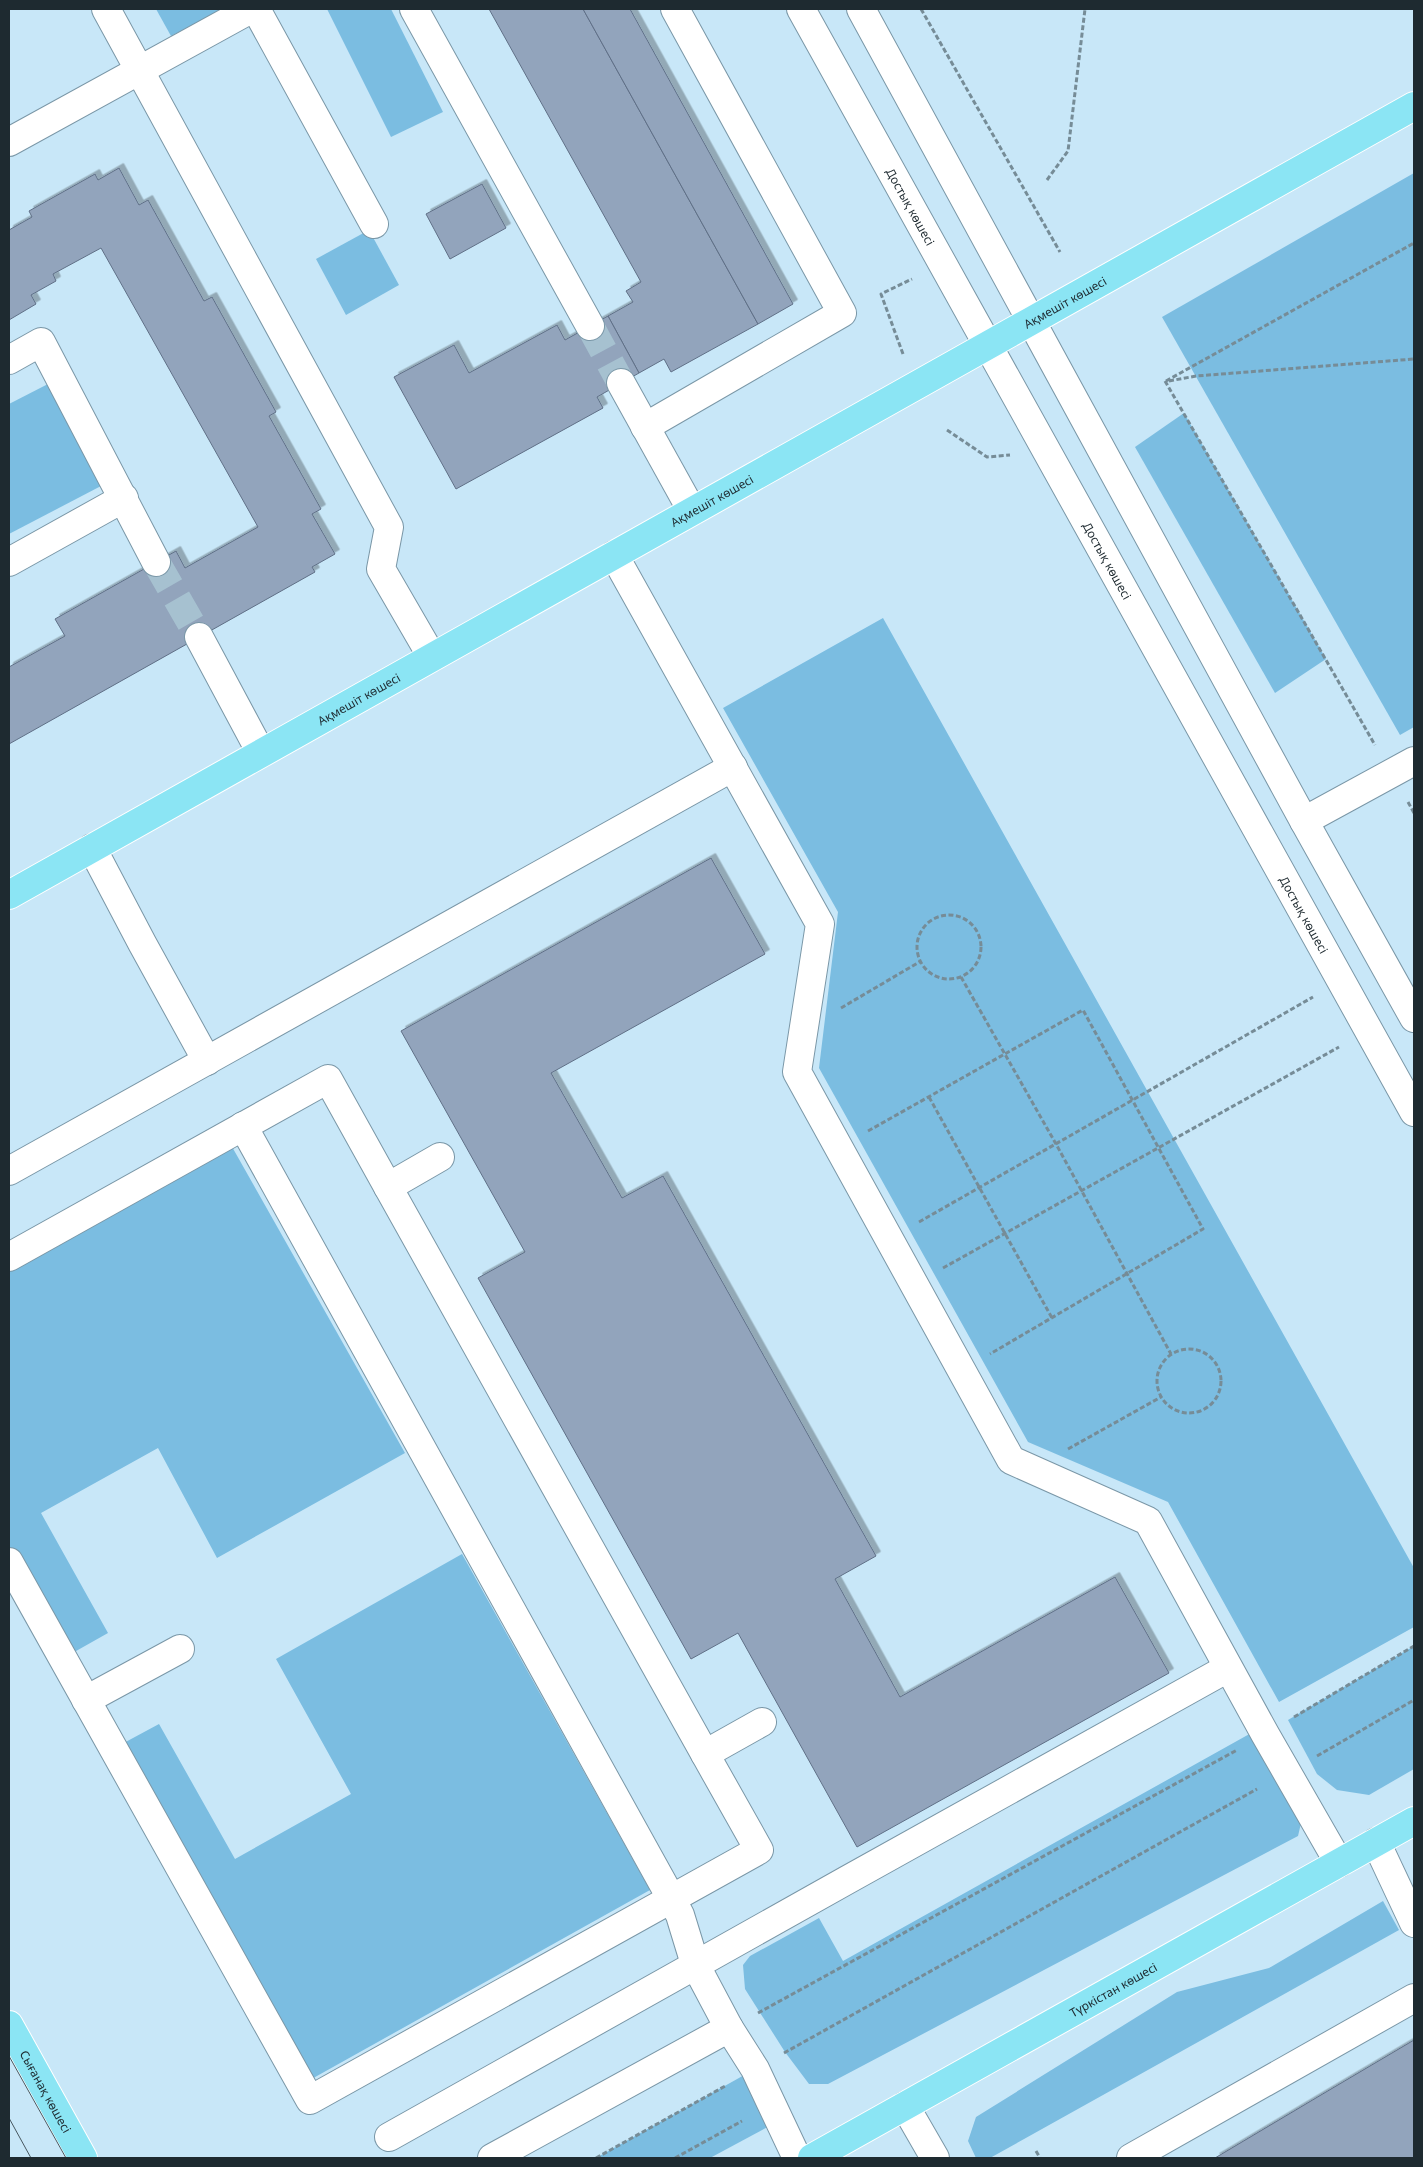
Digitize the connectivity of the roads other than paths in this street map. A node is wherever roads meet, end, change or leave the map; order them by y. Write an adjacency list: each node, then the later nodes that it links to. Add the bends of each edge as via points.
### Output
1 (106, 9): 8 (street)
2 (251, 9): 8 (street)
3 (256, 9): 11 (street)
4 (414, 9): 13 (street)
5 (675, 9): 17 (street, via 842,313)
6 (801, 9): 14 (street, Достық көшесі)
7 (861, 9): 12 (street)
8 (140, 70): 10 (street); 24 (street, via 389,527 380,569)
9 (1414, 106): 12 (main road, Ақмешіт көшесі)
10 (9, 142)
11 (374, 224)
12 (1031, 321): 14 (main road, Ақмешіт көшесі); 28 (street)
13 (590, 326)
14 (988, 345): 19 (main road, Ақмешіт көшесі); 33 (street, Достық көшесі)
15 (9, 360): 18 (street, via 40,342)
16 (621, 383): 17 (street)
17 (645, 427): 19 (street)
18 (124, 498): 21 (street); 22 (street)
19 (692, 511): 20 (main road, Ақмешіт көшесі)
20 (614, 555): 24 (main road, Ақмешіт көшесі); 27 (street)
21 (9, 562)
22 (156, 562)
23 (199, 637): 25 (street)
24 (432, 657): 25 (main road, Ақмешіт көшесі)
25 (261, 753): 29 (main road, Ақмешіт көшесі)
26 (1414, 761): 28 (street)
27 (733, 767): 32 (street); 41 (street, via 820,924 797,1072 889,1240 1011,1460 1148,1521)
28 (1304, 821): 31 (street)
29 (92, 848): 30 (main road, Ақмешіт көшесі); 32 (street)
30 (9, 895)
31 (1414, 1018)
32 (207, 1061): 36 (street)
33 (1414, 1112)
34 (243, 1126): 37 (street, via 328,1079); 38 (street); 48 (street)
35 (440, 1157): 37 (street)
36 (9, 1171)
37 (388, 1187): 44 (street)
38 (9, 1257)
39 (9, 1562): 42 (street)
40 (180, 1649): 42 (street)
41 (1228, 1668): 47 (street); 50 (street)
42 (86, 1700): 48 (street, via 310,2100)
43 (762, 1722): 44 (street)
44 (705, 1754): 48 (street, via 758,1850)
45 (1414, 1821): 46 (main road, Түркістан көшесі)
46 (1376, 1842): 47 (main road, Түркістан көшесі); 49 (street)
47 (1339, 1863): 54 (main road, Түркістан көшесі)
48 (671, 1898): 50 (street, via 680,1915)
49 (1414, 1923)
50 (695, 1964): 53 (street); 55 (street)
51 (1414, 1998): 61 (street)
52 (9, 2025): 56 (main road, Сығанақ көшесі)
53 (729, 2028): 57 (street); 58 (street, via 755,2069)
54 (905, 2106): 59 (main road, Түркістан көшесі); 60 (street)
55 (389, 2137)
56 (83, 2158)
57 (492, 2158)
58 (797, 2158)
59 (812, 2158)
60 (935, 2158)
61 (1131, 2158)

